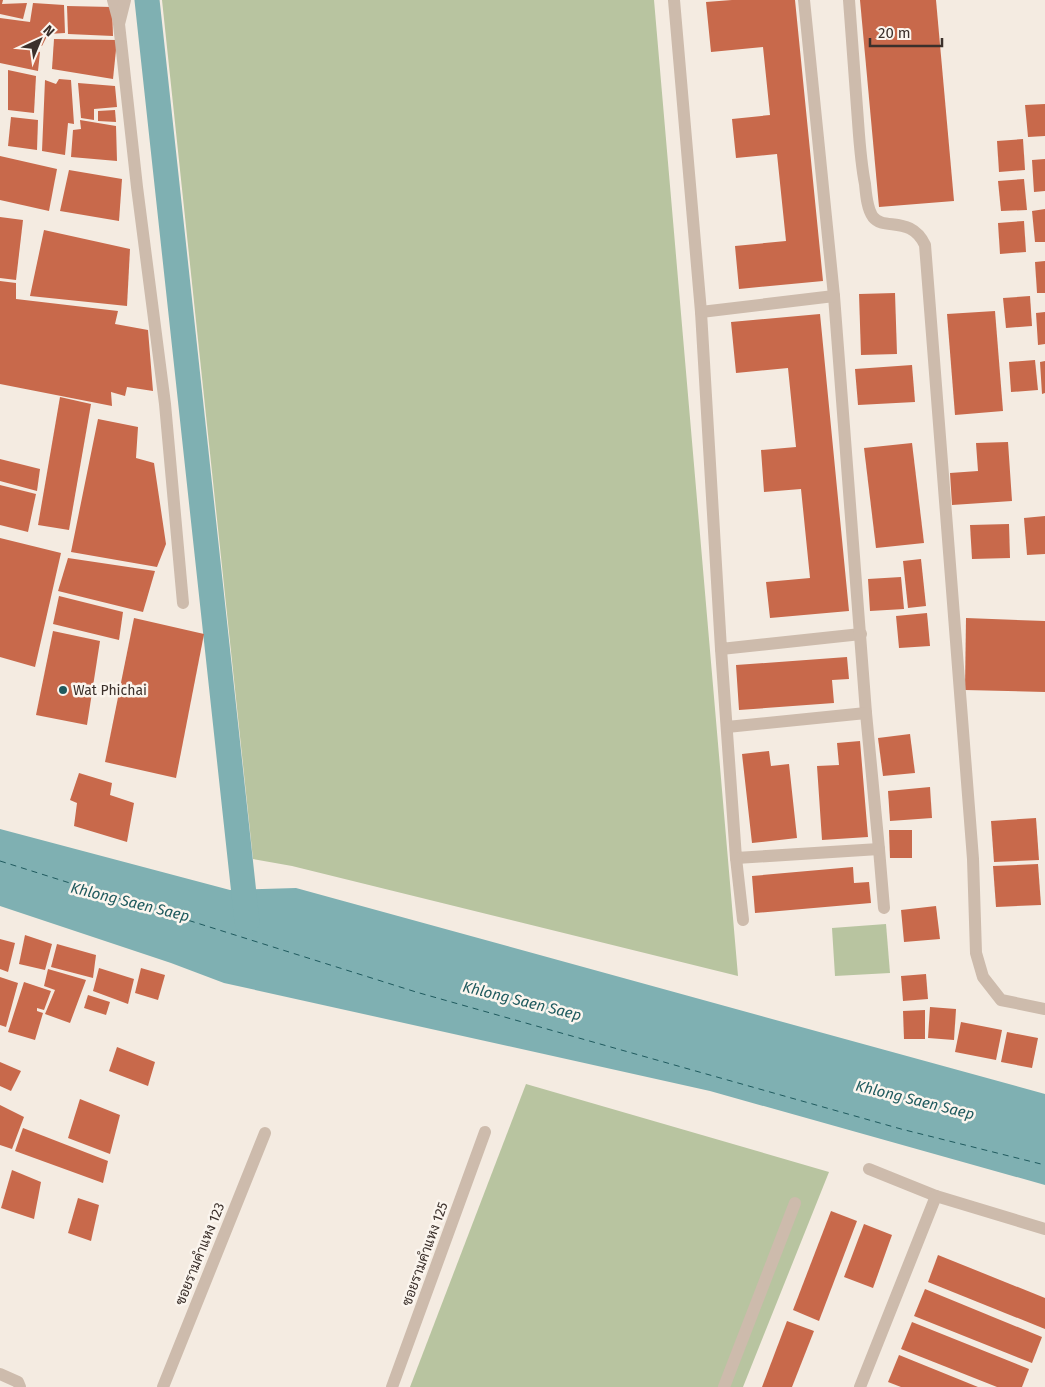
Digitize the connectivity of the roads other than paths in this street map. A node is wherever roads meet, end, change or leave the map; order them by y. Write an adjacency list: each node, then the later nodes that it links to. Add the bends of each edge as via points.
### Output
1 (113, 0): 6 (street)
2 (125, 0): 6 (street)
3 (674, 0): 8 (street)
4 (804, 0): 7 (street)
5 (849, 0): 18 (street, via 868,206 873,218 881,223 909,228 924,245 973,859 976,953 983,977 1002,1000)
6 (120, 24): 9 (street, via 137,187 166,404)
7 (834, 296): 8 (street); 10 (street)
8 (701, 312): 11 (street)
9 (183, 602)
10 (861, 634): 11 (street); 12 (street)
11 (721, 648): 13 (street)
12 (866, 714): 13 (street); 14 (street)
13 (727, 727): 15 (street)
14 (879, 849): 15 (street); 16 (street)
15 (736, 858): 17 (street)
16 (884, 908)
17 (743, 920)
18 (1045, 1009)
19 (485, 1132): 28 (street, ซอยรามคำแหง 125)
20 (265, 1133): 27 (street, ซอยรามคำแหง 123)
21 (868, 1169): 22 (street)
22 (936, 1196): 24 (street); 30 (street)
23 (795, 1203): 29 (street)
24 (1045, 1228)
25 (0, 1374): 26 (street, via 18,1382)
26 (20, 1387)
27 (163, 1387)
28 (392, 1387)
29 (724, 1387)
30 (860, 1387)

